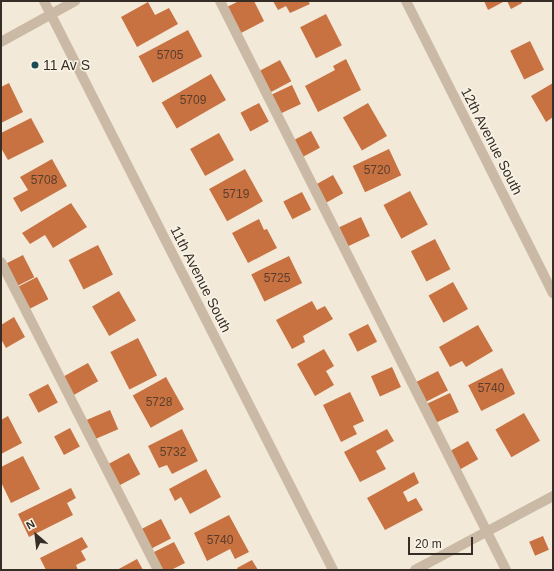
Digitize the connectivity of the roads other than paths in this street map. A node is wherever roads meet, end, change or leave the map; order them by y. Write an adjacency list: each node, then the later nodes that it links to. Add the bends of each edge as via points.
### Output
1 (44, 1): 5 (street, 11th Avenue South)
2 (74, 1): 5 (street)
3 (220, 1): 10 (street)
4 (406, 1): 8 (street, 12th Avenue South)
5 (51, 14): 6 (street); 12 (street, 11th Avenue South)
6 (1, 42)
7 (1, 262): 11 (street)
8 (553, 293)
9 (553, 496): 10 (street)
10 (487, 532): 13 (street); 14 (street)
11 (158, 570)
12 (334, 570)
13 (415, 570)
14 (506, 570)

